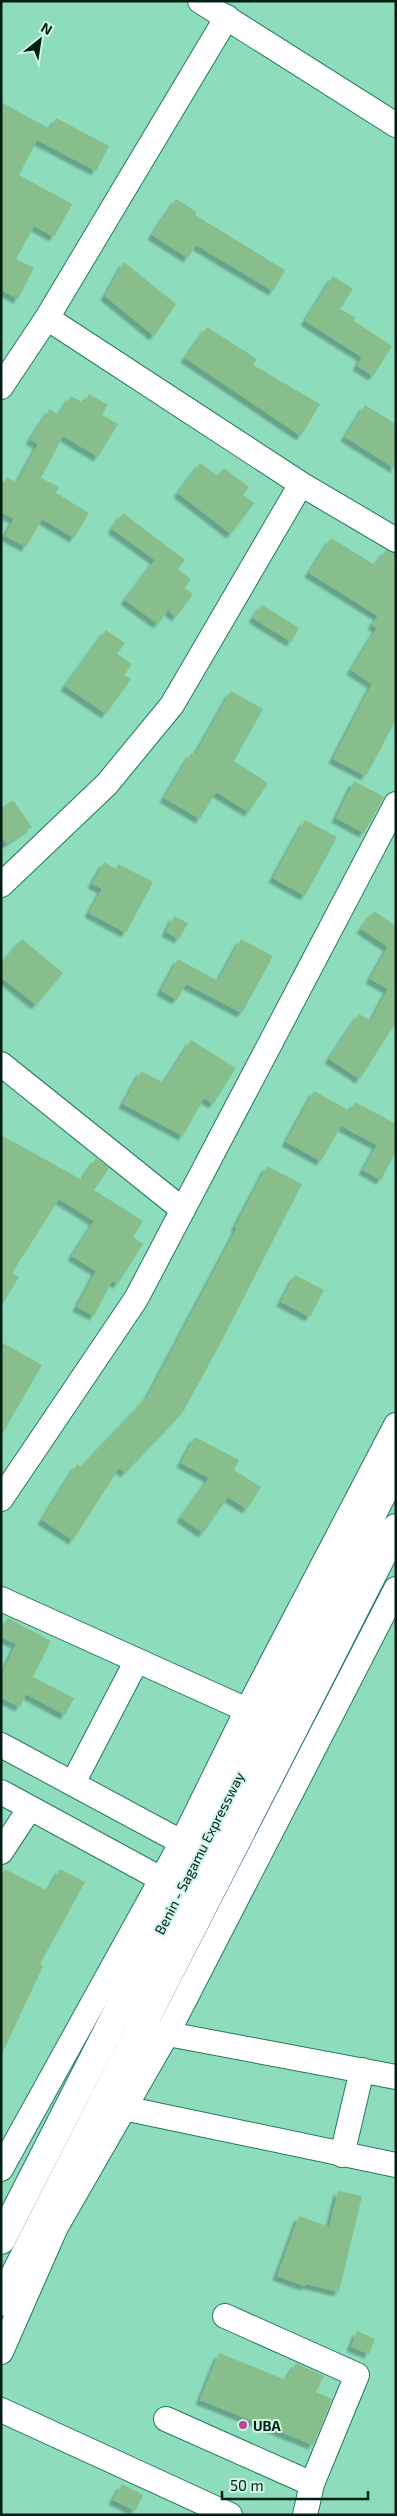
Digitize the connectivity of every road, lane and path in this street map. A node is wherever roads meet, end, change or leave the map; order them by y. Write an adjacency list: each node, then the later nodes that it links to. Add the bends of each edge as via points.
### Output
1 (200, 1): 2 (street)
2 (227, 17): 3 (street); 4 (street)
3 (396, 125)
4 (47, 318): 5 (street); 6 (street)
5 (1, 388)
6 (301, 484): 7 (street); 9 (street, via 172,704 107,784)
7 (396, 540)
8 (396, 804): 11 (street)
9 (1, 885)
10 (1, 1064): 11 (street)
11 (183, 1210): 14 (street, via 136,1299)
12 (396, 1425): 19 (street)
13 (396, 1466): 24 (highway, Benin - Sagamu Expressway)
14 (5, 1483)
15 (396, 1528): 27 (highway)
16 (396, 1589): 27 (street)
17 (1, 1598): 18 (street)
18 (136, 1662): 19 (street); 21 (street)
19 (247, 1710): 24 (street)
20 (1, 1745): 21 (street)
21 (73, 1783): 24 (street)
22 (1, 1792): 23 (street)
23 (30, 1808): 25 (street); 26 (street)
24 (191, 1847): 26 (highway, Benin - Sagamu Expressway)
25 (1, 1852)
26 (171, 1885): 33 (street); 34 (highway, Benin - Sagamu Expressway)
27 (154, 2031): 28 (street); 30 (highway)
28 (362, 2070): 29 (street); 31 (street)
29 (396, 2077)
30 (114, 2106): 31 (street); 35 (highway); 37 (street)
31 (342, 2155): 32 (street)
32 (396, 2165)
33 (1, 2169)
34 (1, 2240)
35 (1, 2302)
36 (225, 2316): 40 (street, via 357,2375)
37 (1, 2352)
38 (1, 2410): 41 (street)
39 (166, 2419): 40 (street)
40 (312, 2484): 42 (street)
41 (230, 2515)
42 (306, 2515)

